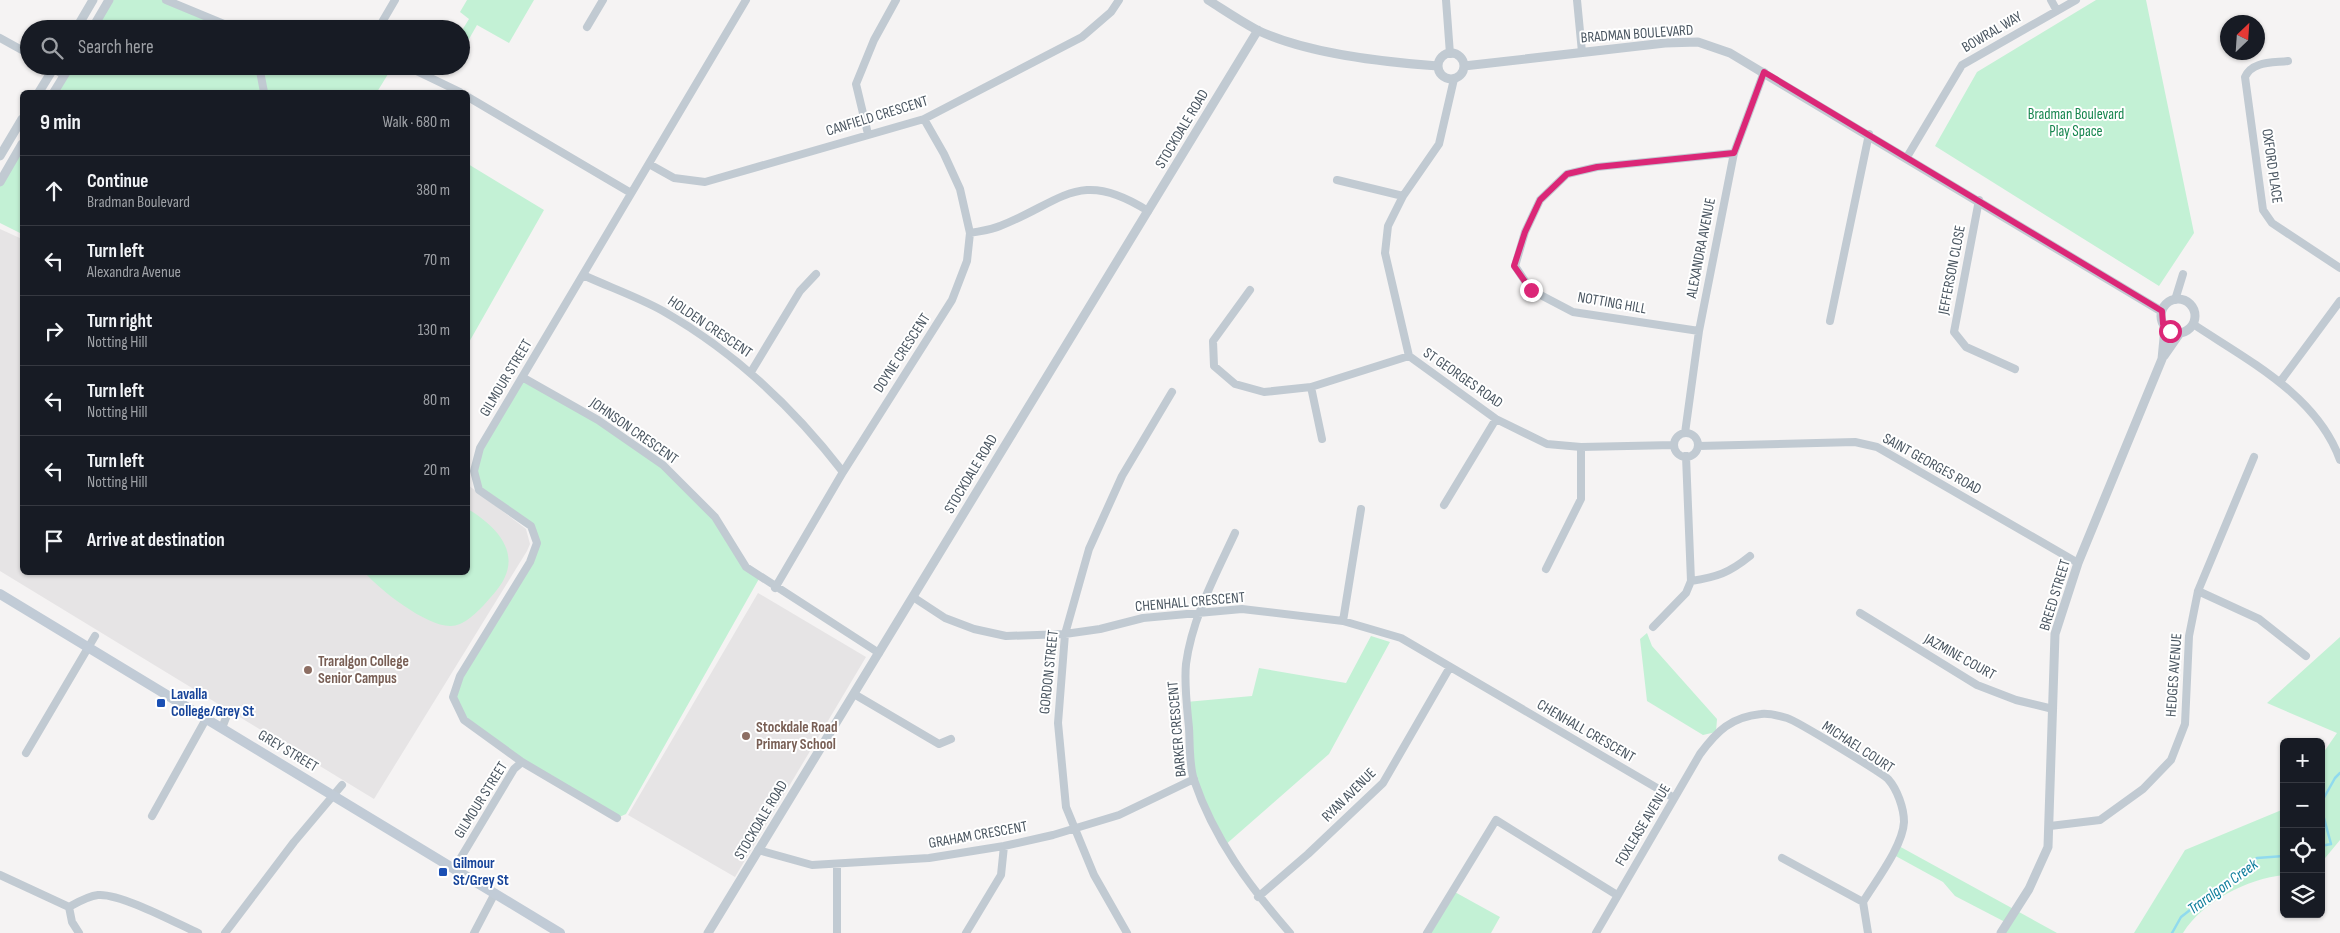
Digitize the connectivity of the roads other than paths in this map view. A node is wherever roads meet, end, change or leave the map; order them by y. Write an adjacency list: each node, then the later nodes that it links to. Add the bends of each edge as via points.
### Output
1 (93, 0): 15 (street)
2 (108, 0): 16 (street)
3 (166, 0): 17 (street)
4 (395, 0): 18 (street)
5 (603, 0): 19 (street)
6 (896, 0): 41 (street, via 874,40 856,84)
7 (1118, 0): 39 (street, CANFIELD CRESCENT, via 1111,12 1082,37)
8 (1208, 0): 20 (street)
9 (1446, 0): 24 (street)
10 (1577, 0): 23 (street)
11 (2051, 0): 14 (street)
12 (2076, 0): 14 (street, BOWRAL WAY)
13 (744, 1): 47 (street, GILMOUR STREET)
14 (2057, 11): 46 (street, BOWRAL WAY, via 1962,65)
15 (81, 20)
16 (97, 20)
17 (214, 20)
18 (383, 20)
19 (587, 27)
20 (1258, 30): 26 (street, via 1302,45 1349,55); 53 (street, STOCKDALE ROAD)
21 (0, 38): 22 (street)
22 (20, 49)
23 (1582, 52): 27 (street, BRADMAN BOULEVARD); 28 (street, BRADMAN BOULEVARD, via 1698,42 1730,53)
24 (1450, 54): 26 (street, via 1442,57); 27 (street, via 1460,57)
25 (2288, 61): 55 (street, OXFORD PLACE, via 2255,66 2245,77 2263,210 2272,223)
26 (1438, 66): 33 (street, via 1444,76)
27 (1464, 66): 33 (street, via 1461,74)
28 (1764, 72): 42 (street, BRADMAN BOULEVARD); 44 (street, ALEXANDRA AVENUE)
29 (48, 75): 34 (street)
30 (64, 75): 35 (street)
31 (261, 75): 36 (street)
32 (425, 75): 37 (street)
33 (1454, 78): 51 (street, ST GEORGES ROAD, via 1440,144)
34 (40, 90)
35 (55, 90)
36 (264, 90)
37 (456, 90)
38 (470, 98): 50 (street)
39 (924, 119): 41 (street, CANFIELD CRESCENT); 54 (street, DOYNE CRESCENT, via 960,189)
40 (20, 122): 45 (street)
41 (868, 134): 47 (street, CANFIELD CRESCENT, via 705,182 674,178)
42 (1869, 134): 46 (street, BRADMAN BOULEVARD); 63 (street)
43 (20, 147): 49 (street)
44 (1734, 153): 66 (street, ALEXANDRA AVENUE); 66 (street, NOTTING HILL, via 1597,167 1567,174 1540,200 1514,266 1531,290 1573,312)
45 (0, 156)
46 (1907, 157): 52 (street, BRADMAN BOULEVARD)
47 (649, 164): 50 (street, GILMOUR STREET)
48 (1337, 180): 51 (street)
49 (0, 182)
50 (631, 193): 58 (street, GILMOUR STREET)
51 (1404, 196): 68 (street, ST GEORGES ROAD, via 1388,226 1385,253)
52 (1979, 200): 62 (street, BRADMAN BOULEVARD); 70 (street, JEFFERSON CLOSE, via 1954,332 1966,347)
53 (1148, 211): 54 (street, via 1126,196 1098,189 1081,191 1064,194 999,226); 96 (street, STOCKDALE ROAD)
54 (970, 233): 85 (street, DOYNE CRESCENT, via 967,261 952,300)
55 (2340, 268)
56 (816, 274): 71 (street, via 800,291)
57 (2184, 274): 60 (street)
58 (583, 275): 71 (street, HOLDEN CRESCENT, via 662,310 721,348); 72 (street, GILMOUR STREET)
59 (1250, 290): 74 (street, via 1213,341 1214,366 1235,384 1264,392)
60 (2175, 300): 62 (street, via 2167,303); 64 (street, via 2185,301 2192,308)
61 (2340, 301): 73 (street)
62 (2162, 311): 65 (street, via 2161,320)
63 (1830, 321)
64 (2193, 324): 67 (street); 73 (street)
65 (2166, 328): 67 (street); 69 (street, BREED STREET)
66 (1699, 331): 77 (street, ALEXANDRA AVENUE)
67 (2180, 333): 69 (street)
68 (1409, 356): 74 (street); 76 (street, ST GEORGES ROAD)
69 (2162, 359): 90 (street, BREED STREET)
70 (2015, 370)
71 (751, 372): 85 (street, HOLDEN CRESCENT, via 781,399)
72 (522, 377): 93 (street, JOHNSON CRESCENT, via 598,420 663,465 715,517 746,566); 115 (street, GILMOUR STREET, via 480,448 474,471 479,490 531,526 536,543 530,562 460,676 453,698 464,720)
73 (2280, 382): 84 (street, via 2316,417)
74 (1311, 387): 78 (street)
75 (1172, 392): 101 (street, GORDON STREET, via 1122,476 1089,549)
76 (1496, 419): 81 (street, ST GEORGES ROAD, via 1547,444); 86 (street)
77 (1684, 433): 79 (street, via 1677,437); 80 (street, via 1696,438)
78 (1322, 439)
79 (1674, 445): 81 (street, ST GEORGES ROAD); 82 (street, via 1676,452)
80 (1698, 446): 82 (street, via 1694,453); 90 (street, SAINT GEORGES ROAD, via 1855,442 1877,447)
81 (1581, 447): 91 (street, via 1581,500)
82 (1686, 456): 92 (street)
83 (2254, 458): 94 (street, HEDGES AVENUE)
84 (2340, 460)
85 (843, 472): 93 (street, DOYNE CRESCENT)
86 (1444, 505)
87 (1361, 509): 99 (street)
88 (1235, 533): 98 (street, BARKER CRESCENT)
89 (1750, 556): 92 (street, via 1731,571)
90 (2078, 563): 108 (street, BREED STREET, via 2055,634)
91 (1546, 570)
92 (1691, 581): 100 (street, via 1686,593)
93 (775, 588): 104 (street, JOHNSON CRESCENT)
94 (2198, 591): 105 (street, via 2259,619); 122 (street, HEDGES AVENUE, via 2189,636 2185,724 2171,760 2143,789 2100,820)
95 (0, 594): 103 (main road, GREY STREET)
96 (913, 597): 101 (street, CHENHALL CRESCENT, via 945,618 974,629 1006,636); 104 (street, STOCKDALE ROAD)
97 (1860, 613): 108 (street, JAZMINE COURT, via 1977,685 2016,700)
98 (1199, 614): 99 (street, CHENHALL CRESCENT, via 1242,609); 101 (street, CHENHALL CRESCENT, via 1143,618); 116 (street, BARKER CRESCENT, via 1186,663 1186,702)
99 (1343, 621): 106 (street, CHENHALL CRESCENT, via 1401,638)
100 (1653, 627)
101 (1066, 634): 123 (street, GORDON STREET, via 1058,723 1066,807)
102 (95, 636): 103 (street)
103 (90, 648): 110 (main road, GREY STREET); 114 (street)
104 (878, 653): 107 (street, STOCKDALE ROAD)
105 (2306, 656)
106 (1450, 667): 119 (street, CHENHALL CRESCENT); 132 (street, RYAN AVENUE, via 1383,783)
107 (854, 694): 113 (street, via 939,744); 125 (street, STOCKDALE ROAD)
108 (2053, 709): 122 (street, BREED STREET)
109 (227, 715): 111 (street)
110 (206, 719): 111 (main road, GREY STREET); 120 (street)
111 (222, 728): 118 (main road, GREY STREET)
112 (1716, 732): 119 (street, FOXLEASE AVENUE); 133 (street, MICHAEL COURT, via 1733,721 1762,714 1789,719 1888,779 1900,800 1904,822 1897,845)
113 (951, 739)
114 (26, 753)
115 (522, 762): 121 (street); 128 (street, GILMOUR STREET, via 514,769)
116 (1194, 779): 123 (street, GRAHAM CRESCENT, via 1119,815); 132 (street, BARKER CRESCENT, via 1231,860)
117 (342, 785): 118 (street)
118 (333, 795): 128 (main road, GREY STREET); 137 (street)
119 (1674, 798): 131 (street, FOXLEASE AVENUE)
120 (152, 816)
121 (617, 818)
122 (2050, 826): 148 (street, BREED STREET, via 2042,864)
123 (1075, 827): 124 (street, GRAHAM CRESCENT); 143 (street, GORDON STREET, via 1094,875)
124 (1004, 846): 127 (street, GRAHAM CRESCENT, via 929,858); 142 (street, via 1001,875)
125 (758, 850): 127 (street, GRAHAM CRESCENT, via 812,865); 140 (street, STOCKDALE ROAD)
126 (1782, 858): 133 (street)
127 (837, 864): 141 (street)
128 (454, 869): 130 (main road, GREY STREET)
129 (0, 876): 134 (street)
130 (494, 893): 138 (street); 139 (main road, GREY STREET)
131 (1617, 895): 145 (street, via 1496,820); 146 (street, FOXLEASE AVENUE)
132 (1258, 897): 144 (street, BARKER CRESCENT)
133 (1862, 902): 147 (street)
134 (69, 907): 135 (street, via 72,922); 136 (street, via 99,895 116,898)
135 (79, 933)
136 (198, 933)
137 (225, 933)
138 (474, 933)
139 (560, 933)
140 (708, 933)
141 (837, 933)
142 (966, 933)
143 (1127, 933)
144 (1290, 933)
145 (1427, 933)
146 (1596, 933)
147 (1868, 933)
148 (2001, 933)

